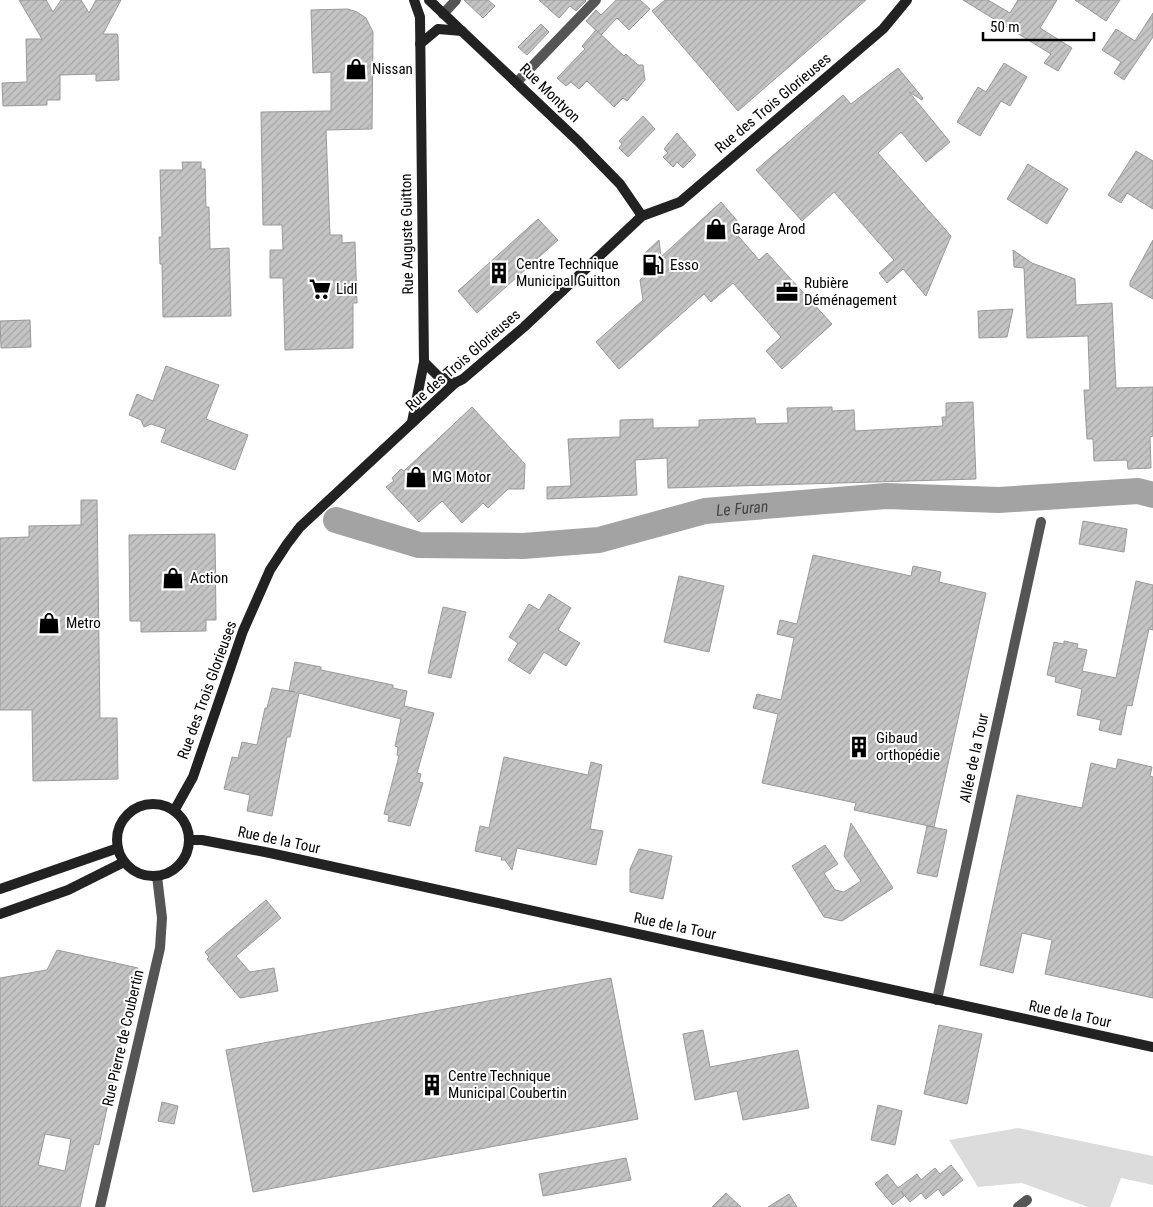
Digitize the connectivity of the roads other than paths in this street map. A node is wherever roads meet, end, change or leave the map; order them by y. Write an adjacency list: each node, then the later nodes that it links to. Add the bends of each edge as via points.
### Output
1 (414, 0): 8 (street, Rue Auguste Guitton, via 420,18)
2 (429, 0): 6 (street, Rue Montyon)
3 (456, 0): 6 (street)
4 (596, 0): 9 (street)
5 (907, 0): 10 (street, Rue des Trois Glorieuses, via 883,29 680,202)
6 (443, 14): 7 (street, Rue Montyon)
7 (462, 31): 8 (street, via 438,29); 9 (street, Rue Montyon)
8 (420, 44): 11 (street, Rue Auguste Guitton)
9 (517, 82): 10 (street, Rue Montyon, via 620,184)
10 (642, 216): 12 (street, Rue des Trois Glorieuses, via 524,327 464,379)
11 (424, 362): 12 (street, via 437,375); 13 (street, Rue Auguste Guitton)
12 (455, 383): 13 (street, Rue des Trois Glorieuses)
13 (412, 423): 15 (street, Rue des Trois Glorieuses, via 300,527 270,570 243,632 193,777)
14 (1040, 522): 22 (street, Allée de la Tour)
15 (174, 811): 16 (street, via 182,819); 17 (street, via 166,806 147,804 128,814 118,832)
16 (189, 840): 19 (street, via 183,860); 22 (street, Rue de la Tour, via 262,852)
17 (118, 848): 18 (street); 20 (street)
18 (124, 862): 19 (street, via 135,871); 21 (street, via 68,890)
19 (156, 876): 25 (street, Rue Pierre de Coubertin, via 162,918 160,948)
20 (0, 889)
21 (0, 914)
22 (937, 1000): 23 (street, Rue de la Tour)
23 (1153, 1047)
24 (1026, 1200): 26 (street)
25 (100, 1207)
26 (1018, 1207)

